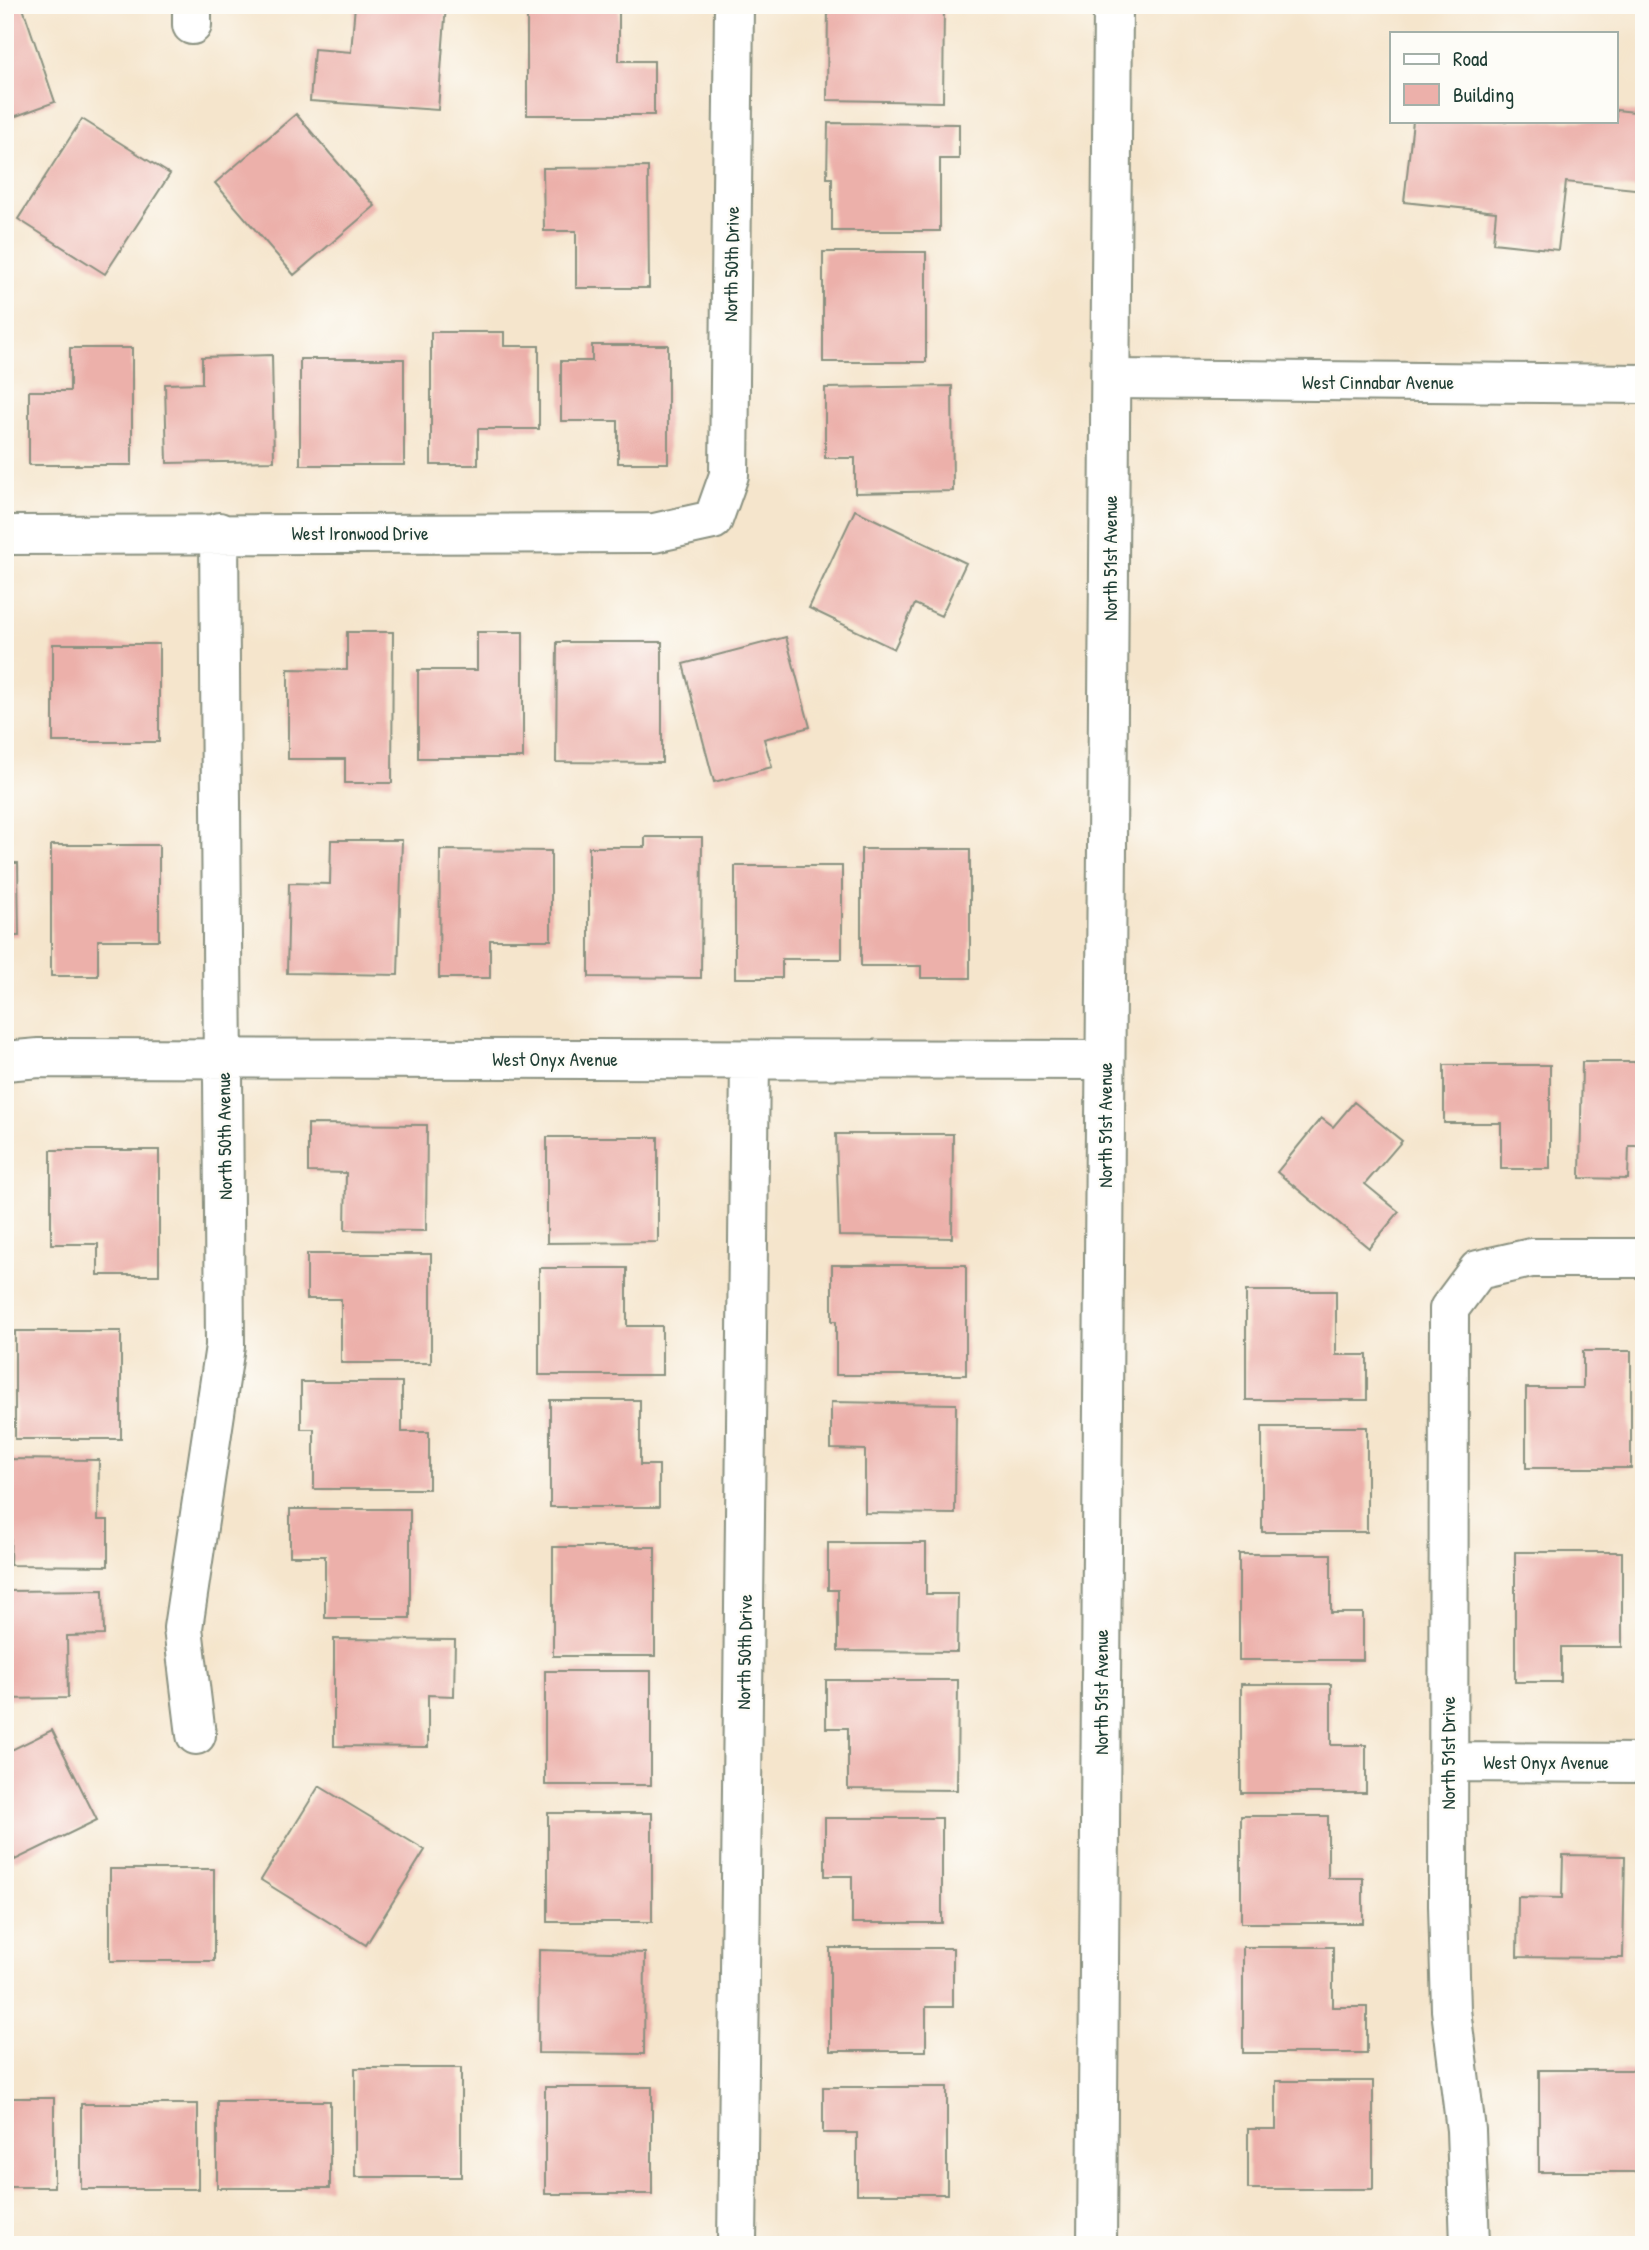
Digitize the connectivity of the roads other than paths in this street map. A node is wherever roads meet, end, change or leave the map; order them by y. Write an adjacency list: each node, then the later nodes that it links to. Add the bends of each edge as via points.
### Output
1 (734, 5): 5 (street, North 50th Drive, via 729,475)
2 (1113, 5): 3 (street, North 51st Avenue)
3 (1111, 379): 4 (street, West Cinnabar Avenue); 10 (street, North 51st Avenue)
4 (1644, 384)
5 (713, 520): 6 (street, West Ironwood Drive, via 654,533)
6 (219, 532): 7 (street, West Ironwood Drive); 8 (street, North 50th Avenue)
7 (5, 535)
8 (223, 1058): 9 (street, West Onyx Avenue); 11 (street, West Onyx Avenue); 13 (street, North 50th Avenue, via 225,1346 183,1628)
9 (750, 1059): 10 (street, West Onyx Avenue); 16 (street, North 50th Drive)
10 (1105, 1059): 17 (street, North 51st Avenue)
11 (5, 1061)
12 (1644, 1258): 14 (street, North 51st Drive, via 1531,1258 1478,1270 1450,1309)
13 (196, 1735)
14 (1448, 1762): 15 (street, West Onyx Avenue); 18 (street, North 51st Drive, via 1451,2010 1466,2130)
15 (1644, 1763)
16 (737, 2245)
17 (1097, 2245)
18 (1470, 2245)

